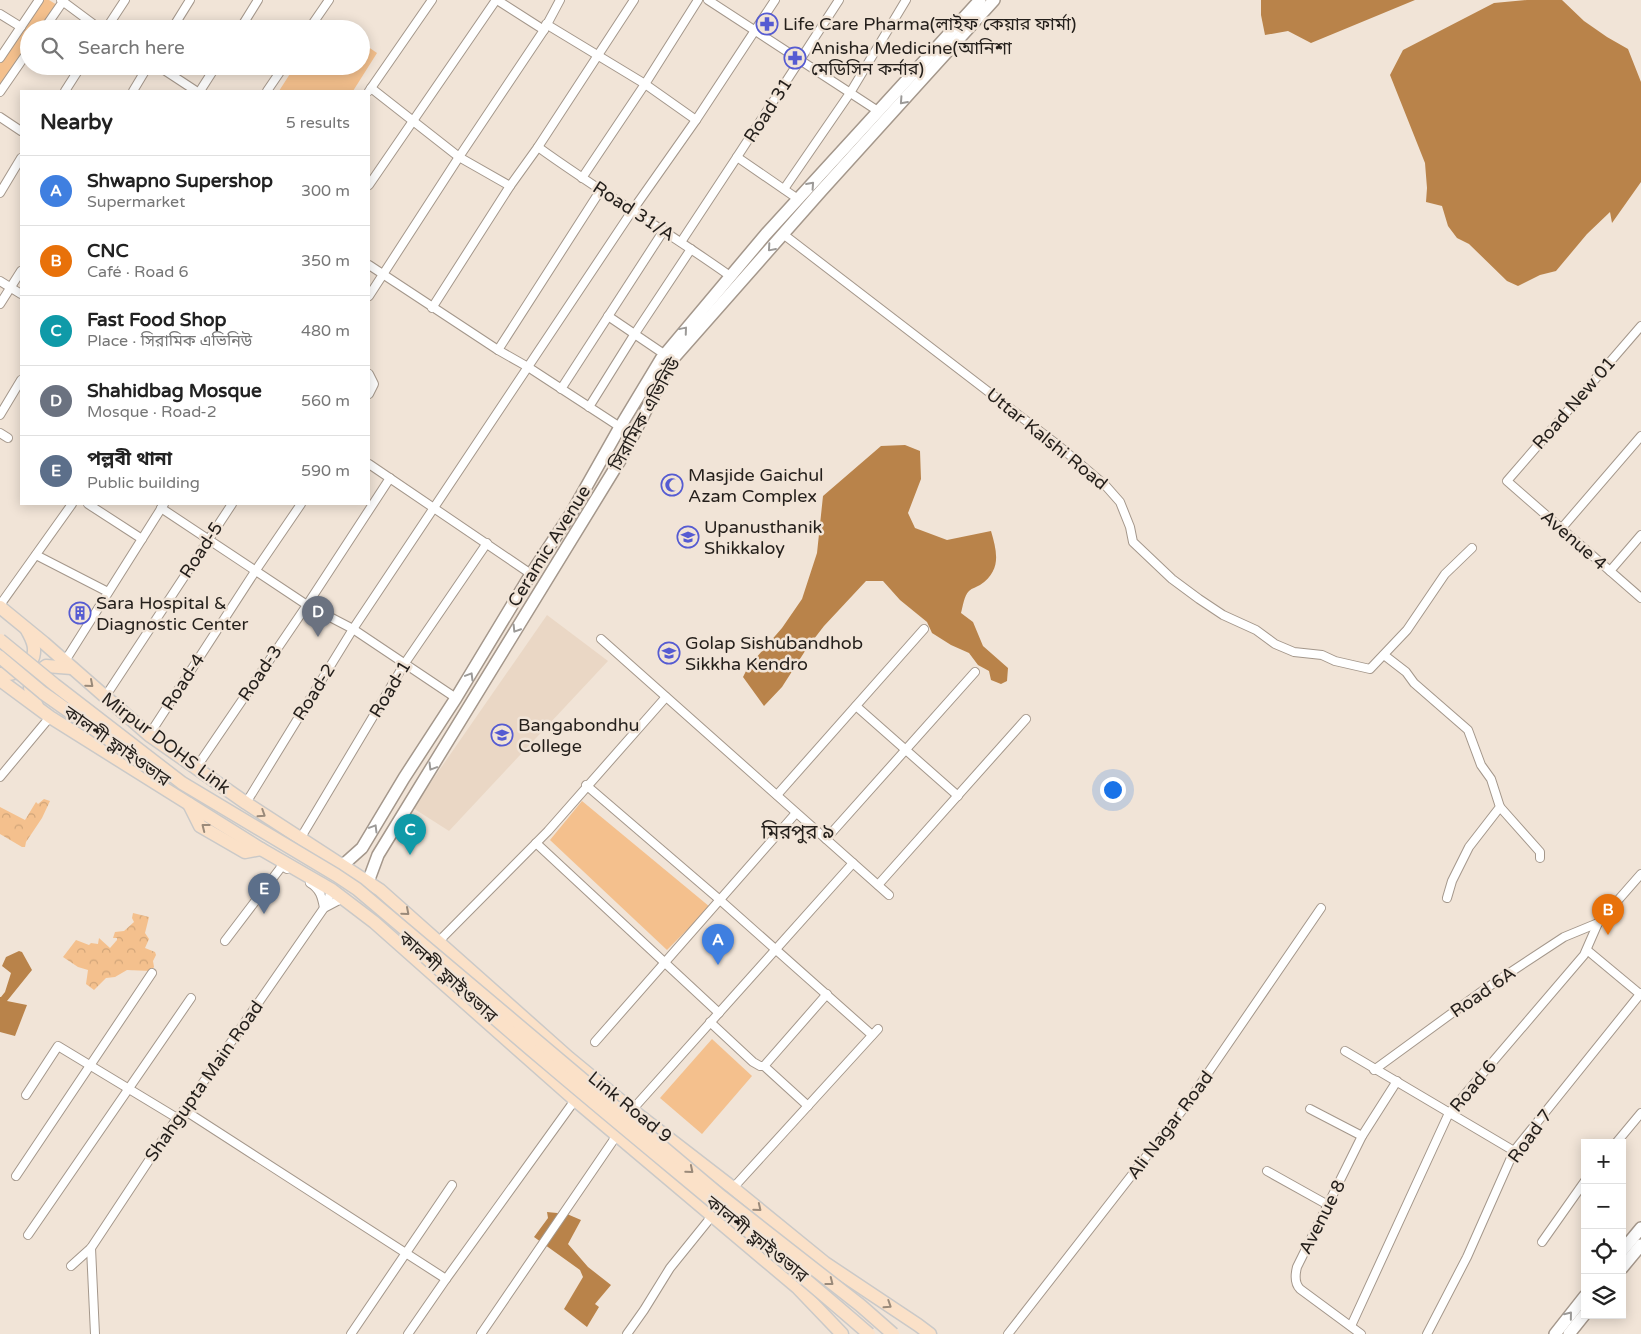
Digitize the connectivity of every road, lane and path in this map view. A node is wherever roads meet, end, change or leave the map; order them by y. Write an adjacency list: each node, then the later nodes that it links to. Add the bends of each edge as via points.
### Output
1 (39, 0): 19 (street)
2 (62, 0): 20 (street); 21 (street)
3 (125, 0): 22 (street)
4 (190, 0): 23 (street)
5 (258, 0): 24 (street)
6 (328, 0): 25 (street)
7 (432, 0): 45 (street)
8 (496, 0): 27 (street); 51 (street)
9 (560, 0): 27 (street)
10 (634, 0): 30 (street)
11 (698, 0): 39 (street)
12 (708, 0): 29 (street)
13 (775, 0): 29 (street, Road-2)
14 (839, 0): 32 (street, Road 31)
15 (906, 0): 47 (street)
16 (980, 0): 48 (main road)
17 (994, 0): 66 (main road, সিরামিক এভিনিউ, one-way to 66)
18 (0, 14): 26 (street)
19 (26, 20)
20 (50, 20)
21 (88, 20)
22 (112, 20)
23 (178, 20)
24 (246, 20)
25 (315, 20)
26 (20, 26)
27 (545, 27): 30 (street); 54 (street)
28 (20, 28): 31 (street)
29 (756, 31): 32 (street); 50 (street, Road-2)
30 (597, 56): 39 (street); 53 (street)
31 (0, 58)
32 (800, 61): 47 (street); 55 (street, Road 31)
33 (20, 63): 46 (street)
34 (75, 75): 40 (street)
35 (143, 75): 41 (street)
36 (172, 75): 42 (street)
37 (210, 75): 43 (street)
38 (278, 75): 44 (street)
39 (645, 84): 50 (street); 57 (street)
40 (66, 90)
41 (134, 90)
42 (194, 90)
43 (201, 90)
44 (268, 90)
45 (370, 90): 51 (street)
46 (0, 92)
47 (850, 93): 48 (street); 60 (street)
48 (878, 111): 63 (main road, one-way to 48)
49 (0, 117): 52 (street)
50 (696, 120): 64 (street, Road-2)
51 (413, 121): 54 (street); 58 (street)
52 (20, 130)
53 (538, 147): 57 (street, Road 31/A); 59 (street)
54 (460, 157): 59 (street); 71 (street)
55 (737, 157): 60 (street, Road 31); 67 (street)
56 (20, 160): 62 (street)
57 (582, 178): 61 (street, Road 31/A)
58 (370, 184)
59 (510, 186): 78 (street)
60 (784, 189): 63 (street, Road 31)
61 (600, 190): 64 (street, Road 31/A); 82 (street)
62 (0, 192)
63 (798, 199): 72 (main road, Ceramic Avenue)
64 (632, 211): 65 (street, Road 31/A); 84 (street, Road-2)
65 (664, 230): 67 (street, Road 31/A); 79 (street)
66 (783, 234): 123 (street, Uttar Kalshi Road, via 1105,485 1120,502 1133,542 1172,579 1223,615 1294,652 1322,655 1370,668); 154 (main road, সিরামিক এভিনিউ, one-way to 154, via 671,362 622,457 378,855)
67 (681, 242): 68 (street, Road 31/A)
68 (691, 249): 72 (street, Road 31/A); 81 (street)
69 (370, 267): 71 (street)
70 (20, 273): 74 (street)
71 (383, 274): 76 (street); 78 (street)
72 (730, 276): 83 (main road, Ceramic Avenue, one-way to 72)
73 (0, 281): 74 (street)
74 (11, 287): 75 (street); 77 (street)
75 (20, 293)
76 (370, 294)
77 (0, 304)
78 (432, 308): 82 (street)
79 (608, 316): 81 (street); 87 (street)
80 (1641, 326): 97 (street, Road New 01)
81 (634, 335): 83 (street); 89 (street)
82 (498, 350): 84 (street)
83 (664, 354): 91 (main road, Ceramic Avenue)
84 (528, 367): 87 (street); 103 (street, Road-2)
85 (370, 376): 88 (street, via 374,384)
86 (20, 382): 90 (street)
87 (562, 389): 89 (street)
88 (370, 392)
89 (589, 407): 91 (street)
90 (0, 415)
91 (620, 427): 113 (main road, Ceramic Avenue, via 572,512)
92 (0, 433): 94 (street)
93 (1641, 436): 104 (street)
94 (8, 438)
95 (370, 465): 96 (street)
96 (390, 478): 103 (street); 116 (street, Road-3)
97 (1507, 481): 104 (street, Avenue 4)
98 (71, 505): 110 (street)
99 (90, 505): 107 (street)
100 (231, 505): 106 (street, Road-5)
101 (300, 505): 111 (street, Road-4)
102 (163, 506): 106 (street); 107 (street)
103 (435, 508): 108 (street); 119 (street, Road-2)
104 (1561, 528): 112 (street, Avenue 4)
105 (1641, 535): 112 (street)
106 (208, 538): 111 (street); 130 (street, Road-5)
107 (142, 539): 114 (street)
108 (486, 543): 113 (street); 125 (street, Road-1)
109 (1472, 548): 123 (street, via 1445,574 1407,630)
110 (36, 555): 114 (street); 117 (street)
111 (256, 570): 116 (street); 137 (street, Road-4)
112 (1610, 571): 115 (street, Avenue 4)
113 (531, 574): 132 (main road, Ceramic Avenue, one-way to 113)
114 (108, 592): 126 (street)
115 (1641, 598)
116 (307, 605): 119 (street); 139 (street, Road-3)
117 (0, 606): 118 (main road, Mirpur DOHS Link)
118 (24, 626): 126 (main road, Mirpur DOHS Link); 128 (main road, via 33,642 33,656 22,670 14,674)
119 (353, 629): 125 (street); 144 (street, Road-2)
120 (924, 629): 133 (street)
121 (601, 639): 131 (street)
122 (0, 640): 222 (main road, one-way to 222, bridge, via 182,783 357,889 722,1197)
123 (1384, 655): 145 (street, via 1468,730)
124 (0, 657): 221 (main road, কালশী ফ্লাইওভার, bridge, via 43,693 179,789 320,872 363,902 569,1083)
125 (405, 663): 132 (street); 147 (street, Road-1)
126 (69, 665): 130 (main road, Mirpur DOHS Link, one-way to 130); 134 (main road, via 46,666 32,677 29,686)
127 (975, 672): 138 (street)
128 (0, 674)
129 (0, 680): 134 (main road, Mirpur DOHS Link)
130 (105, 697): 137 (main road, Mirpur DOHS Link)
131 (666, 697): 141 (street); 142 (street)
132 (456, 698): 152 (main road, Ceramic Avenue, one-way to 132, via 362,848)
133 (856, 706): 138 (street); 142 (street)
134 (38, 708): 135 (main road, Mirpur DOHS Link)
135 (50, 717): 140 (street); 156 (main road, Mirpur DOHS Link, one-way to 135)
136 (1026, 719): 143 (street)
137 (149, 735): 139 (main road, Mirpur DOHS Link)
138 (906, 750): 143 (street); 148 (street)
139 (196, 768): 144 (main road, Mirpur DOHS Link)
140 (0, 777)
141 (586, 785): 149 (street); 159 (street)
142 (777, 795): 146 (street)
143 (958, 796): 155 (street)
144 (246, 803): 147 (main road, Mirpur DOHS Link, one-way to 147)
145 (1500, 807): 150 (street, via 1540,852); 158 (street, via 1469,847)
146 (796, 812): 148 (street); 159 (street)
147 (300, 839): 152 (main road, Mirpur DOHS Link)
148 (826, 839): 151 (street)
149 (536, 843): 164 (street); 167 (street)
150 (1540, 858)
151 (853, 863): 155 (street); 165 (street)
152 (343, 865): 154 (main road, Link Road 9)
153 (1641, 874): 162 (street, Road 6)
154 (368, 882): 164 (main road, Link Road 9, one-way to 164)
155 (878, 885): 157 (street)
156 (338, 894): 160 (street, Shahgupta Main Road); 160 (street); 182 (main road, Link Road 9, via 381,928)
157 (889, 895)
158 (1447, 898)
159 (720, 900): 165 (street); 167 (street)
160 (324, 908): 163 (street, via 322,896 315,886 282,866); 185 (street, Shahgupta Main Road)
161 (1321, 908): 224 (street, Ali Nagar Road, via 1184,1108)
162 (1598, 924): 166 (street, Road 6); 178 (street, Road 6A, via 1564,937)
163 (225, 941)
164 (439, 941): 186 (main road, Link Road 9)
165 (776, 949): 169 (street); 172 (street)
166 (1587, 950): 170 (street); 187 (street, Road 6)
167 (664, 963): 172 (street); 174 (street)
168 (152, 973): 176 (street)
169 (826, 994): 177 (street); 183 (street, via 875,1032)
170 (1641, 994): 193 (street, Road 7)
171 (191, 998): 180 (street)
172 (719, 1013): 173 (street)
173 (710, 1022): 177 (street, via 753,1062); 186 (street)
174 (595, 1042)
175 (1345, 1051): 178 (street)
176 (90, 1065): 180 (street); 181 (street, via 58,1046); 195 (street)
177 (764, 1066): 183 (street)
178 (1374, 1070): 179 (street)
179 (1397, 1081): 187 (street); 191 (street, Avenue 8)
180 (129, 1090): 189 (street); 202 (street)
181 (26, 1094)
182 (575, 1100): 190 (main road, Link Road 9); 210 (street)
183 (808, 1106): 198 (street)
184 (1310, 1109): 191 (street)
185 (184, 1110): 189 (street, Shahgupta Main Road); 207 (street)
186 (632, 1110): 198 (main road, Link Road 9)
187 (1449, 1113): 193 (street); 213 (street, Road 6)
188 (1641, 1113): 192 (street)
189 (177, 1118): 206 (street, Shahgupta Main Road)
190 (617, 1135): 200 (main road, Link Road 9); 218 (street)
191 (1362, 1136): 199 (street, Avenue 8)
192 (1619, 1139)
193 (1514, 1151): 226 (street, Road 7, via 1467,1257)
194 (1267, 1172): 199 (street)
195 (16, 1176)
196 (1582, 1184): 203 (street)
197 (452, 1185): 207 (street)
198 (732, 1188): 214 (main road, Link Road 9, one-way to 214, via 825,1263)
199 (1328, 1205): 213 (street, Avenue 8, via 1297,1267 1296,1282 1304,1292)
200 (712, 1216): 219 (street, via 670,1268); 220 (main road, Link Road 9, via 798,1288)
201 (1641, 1228): 205 (main road)
202 (28, 1235)
203 (1542, 1242)
204 (1641, 1245): 208 (main road)
205 (1626, 1246)
206 (92, 1248): 209 (street, Shahgupta Main Road); 215 (street)
207 (406, 1253): 210 (street); 216 (street)
208 (1626, 1263)
209 (71, 1266)
210 (446, 1279): 217 (street)
211 (1581, 1301): 227 (main road, one-way to 211)
212 (1581, 1319): 228 (main road)
213 (1351, 1326): 225 (street, Avenue 8)
214 (921, 1329): 223 (main road, Link Road 9)
215 (95, 1334)
216 (351, 1334)
217 (408, 1334)
218 (481, 1334)
219 (627, 1334)
220 (842, 1334)
221 (869, 1334)
222 (893, 1334)
223 (930, 1334)
224 (1008, 1334)
225 (1361, 1334)
226 (1427, 1334)
227 (1554, 1334)
228 (1569, 1334)

